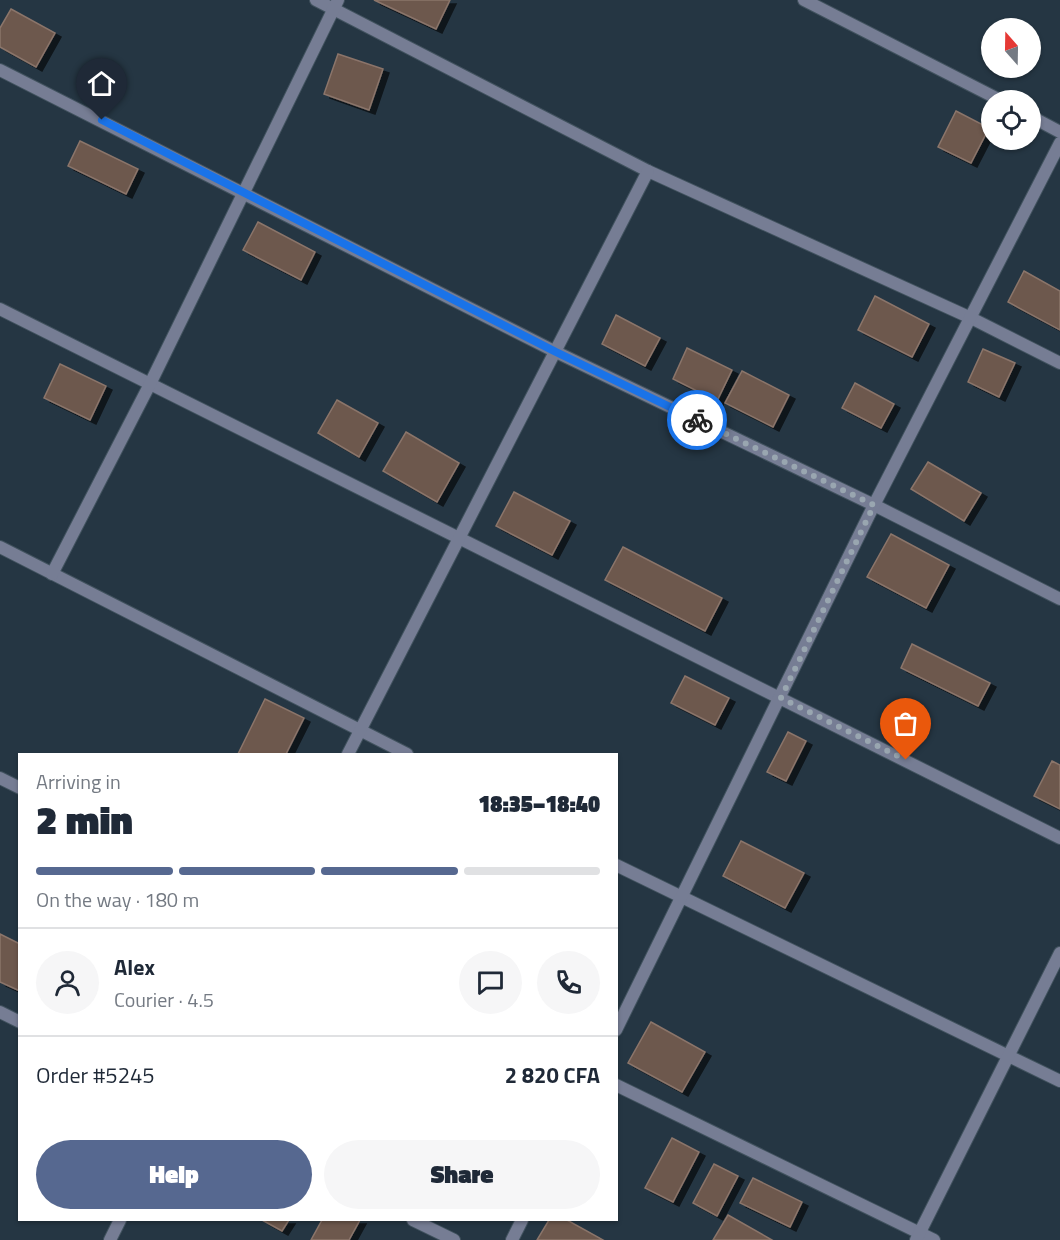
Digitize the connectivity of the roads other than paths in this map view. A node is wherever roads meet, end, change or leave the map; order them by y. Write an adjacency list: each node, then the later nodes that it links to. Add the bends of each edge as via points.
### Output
1 (316, 0): 3 (street)
2 (804, 0): 5 (street)
3 (336, 5): 9 (street); 10 (street)
4 (0, 70): 10 (street)
5 (981, 90)
6 (1041, 122): 7 (street)
7 (1060, 132)
8 (1060, 143): 12 (street)
9 (648, 171): 12 (street); 13 (street)
10 (244, 191): 13 (street); 15 (street)
11 (0, 309): 15 (street)
12 (971, 318): 14 (street); 16 (street)
13 (556, 352): 16 (street); 17 (street)
14 (1060, 363)
15 (150, 384): 17 (street); 19 (street)
16 (874, 505): 20 (street); 21 (street)
17 (459, 540): 21 (street); 22 (street)
18 (0, 547): 19 (street)
19 (52, 574): 22 (street)
20 (1060, 599)
21 (781, 698): 27 (street); 29 (street)
22 (360, 730): 23 (street); 24 (street)
23 (348, 753)
24 (405, 753)
25 (0, 778): 26 (street)
26 (18, 787)
27 (1060, 838)
28 (618, 865): 29 (street)
29 (682, 899): 33 (street); 34 (street)
30 (1060, 953): 34 (street)
31 (0, 1012): 32 (street)
32 (18, 1021)
33 (618, 1026)
34 (1007, 1055): 35 (street); 40 (street)
35 (1060, 1081)
36 (618, 1085): 40 (street)
37 (120, 1221): 41 (street)
38 (415, 1221): 42 (street)
39 (522, 1221): 43 (street)
40 (918, 1236): 44 (street)
41 (110, 1240)
42 (454, 1240)
43 (512, 1240)
44 (934, 1240)

